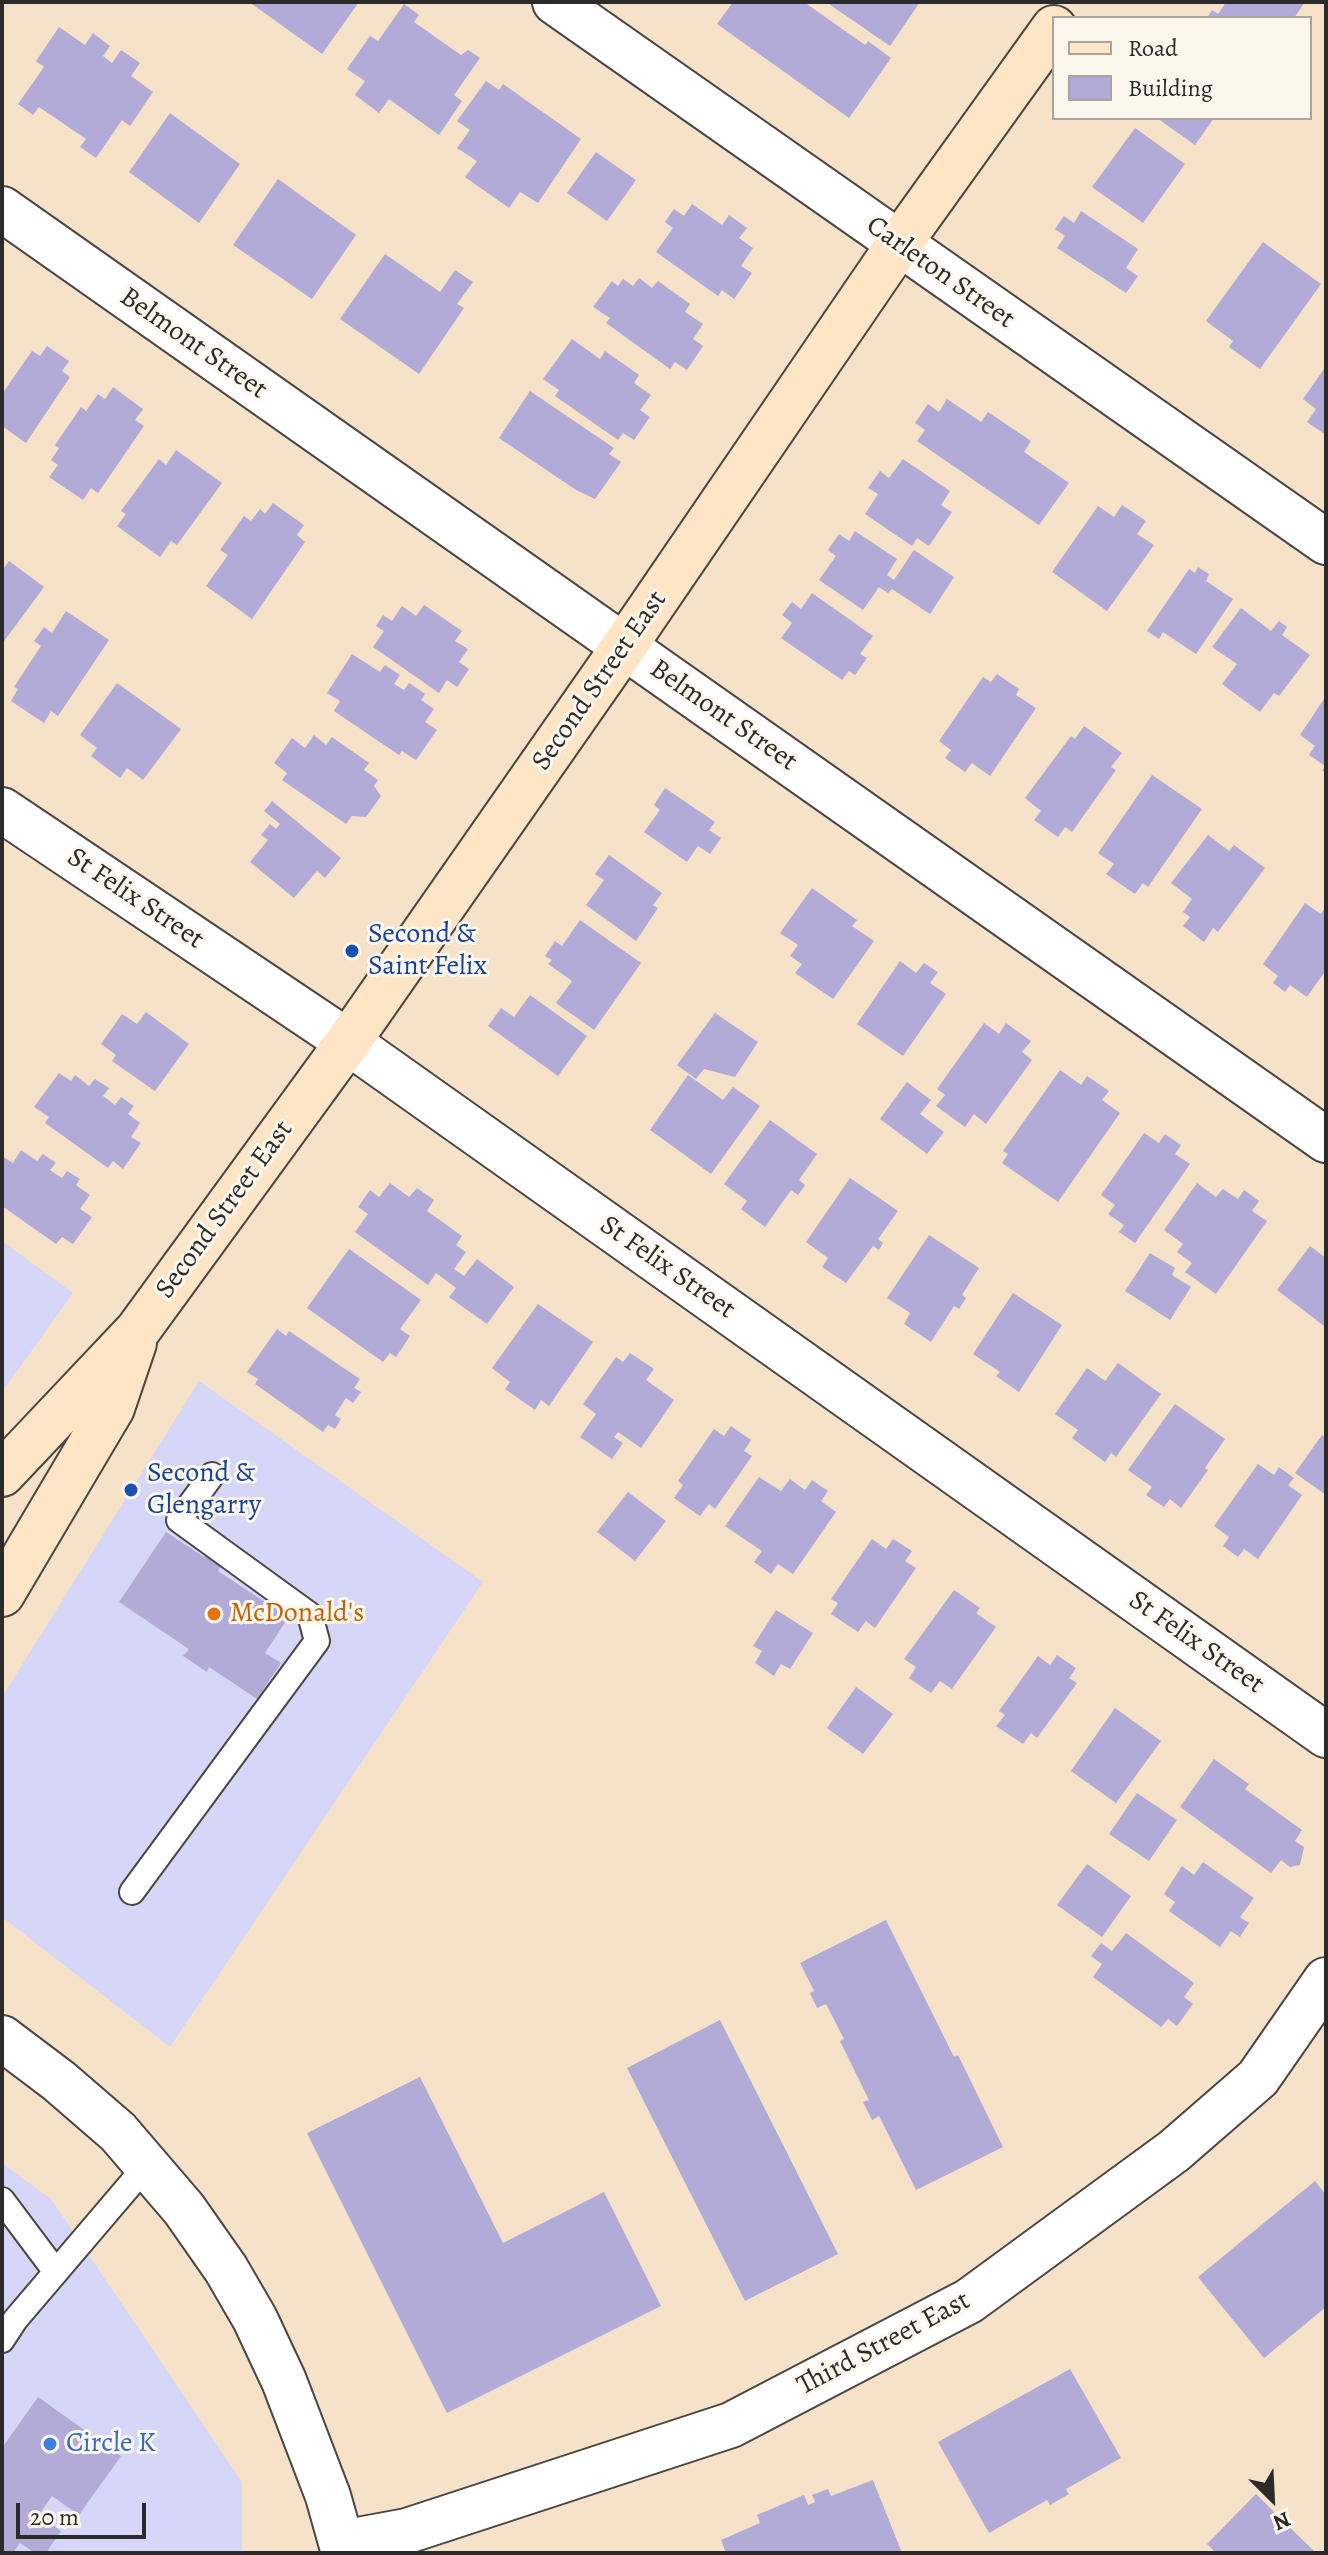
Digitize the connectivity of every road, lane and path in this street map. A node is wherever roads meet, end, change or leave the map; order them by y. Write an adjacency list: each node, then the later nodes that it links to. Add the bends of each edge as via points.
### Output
1 (555, 2): 4 (street, Carleton Street)
2 (1052, 31): 4 (main road, Second Street East)
3 (2, 209): 6 (street, Belmont Street)
4 (899, 244): 5 (street, Carleton Street); 6 (main road, Second Street East)
5 (1326, 542)
6 (623, 648): 8 (main road, Second Street East); 9 (street, Belmont Street)
7 (2, 810): 8 (street, St Felix Street)
8 (348, 1042): 10 (main road, Second Street East); 14 (street, St Felix Street)
9 (1326, 1140)
10 (138, 1330): 11 (main road, Second Street East); 13 (main road, Second Street East, via 112,1408)
11 (2, 1474)
12 (212, 1475): 15 (lane, via 179,1520 310,1615 317,1641)
13 (2, 1594)
14 (1326, 1735)
15 (132, 1892)
16 (1326, 1980): 22 (street, Third Street East, via 1258,2078 1174,2151 969,2301 731,2425)
17 (2, 2038): 18 (street, via 118,2132)
18 (147, 2165): 20 (lane); 22 (street, via 218,2257 255,2319 284,2381)
19 (2, 2200): 20 (lane)
20 (56, 2272): 21 (lane)
21 (2, 2340)
22 (343, 2548)

